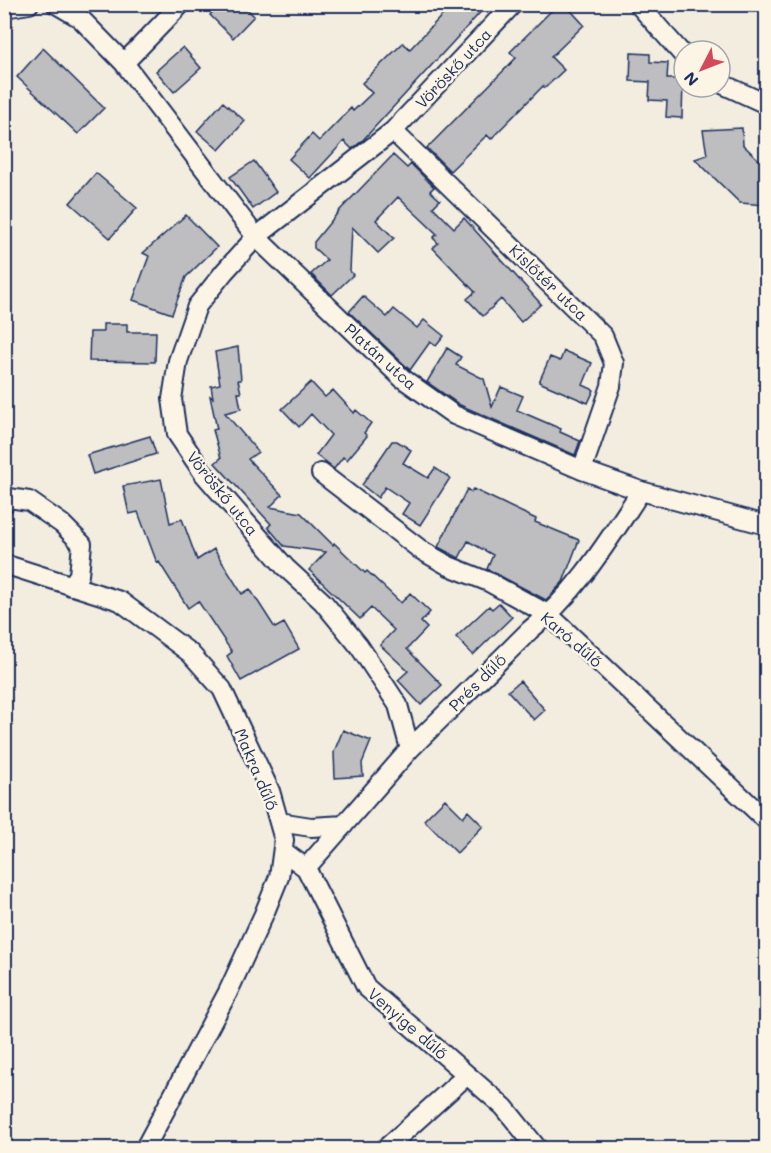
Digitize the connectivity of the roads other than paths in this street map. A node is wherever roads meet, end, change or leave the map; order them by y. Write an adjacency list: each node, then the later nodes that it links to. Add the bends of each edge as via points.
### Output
1 (29, 4): 6 (street)
2 (56, 4): 8 (street, Platán utca, via 80,18)
3 (181, 4): 8 (street)
4 (513, 4): 11 (street, Vöröskő utca)
5 (638, 4): 7 (street)
6 (4, 8)
7 (672, 42)
8 (124, 63): 12 (street, Platán utca)
9 (732, 88): 10 (street)
10 (766, 104)
11 (393, 131): 12 (street, Vöröskő utca); 13 (street, Kislőtér utca, via 603,336 614,363 611,386)
12 (256, 237): 13 (street, Platán utca, via 411,385 454,415); 21 (street, Vöröskő utca, via 197,306 178,361 172,399 177,434 204,474 285,567 323,602 358,646 398,705)
13 (582, 470): 15 (street, Platán utca)
14 (321, 472): 20 (street, Karó dűlő, via 421,550)
15 (641, 490): 17 (street, Platán utca); 20 (street, Prés dűlő, via 599,554)
16 (4, 504): 19 (street, via 9,498 29,501 82,544 79,575)
17 (766, 525)
18 (4, 564): 19 (street, Makra dűlő)
19 (71, 586): 23 (street, Makra dűlő, via 120,601 190,653 222,689 270,791)
20 (549, 615): 21 (street, Prés dűlő); 22 (street, Karó dűlő)
21 (410, 749): 24 (street, Prés dűlő)
22 (766, 820)
23 (279, 822): 24 (street, via 311,827); 25 (street, Makra dűlő)
24 (344, 825): 26 (street, Prés dűlő)
25 (283, 851): 26 (street, Venyige dűlő); 28 (street, Makra dűlő, via 279,877 228,992)
26 (306, 868): 27 (street, Venyige dűlő, via 366,987)
27 (467, 1075): 29 (street); 30 (street, Venyige dűlő, via 504,1107)
28 (145, 1149)
29 (386, 1149)
30 (537, 1149)

